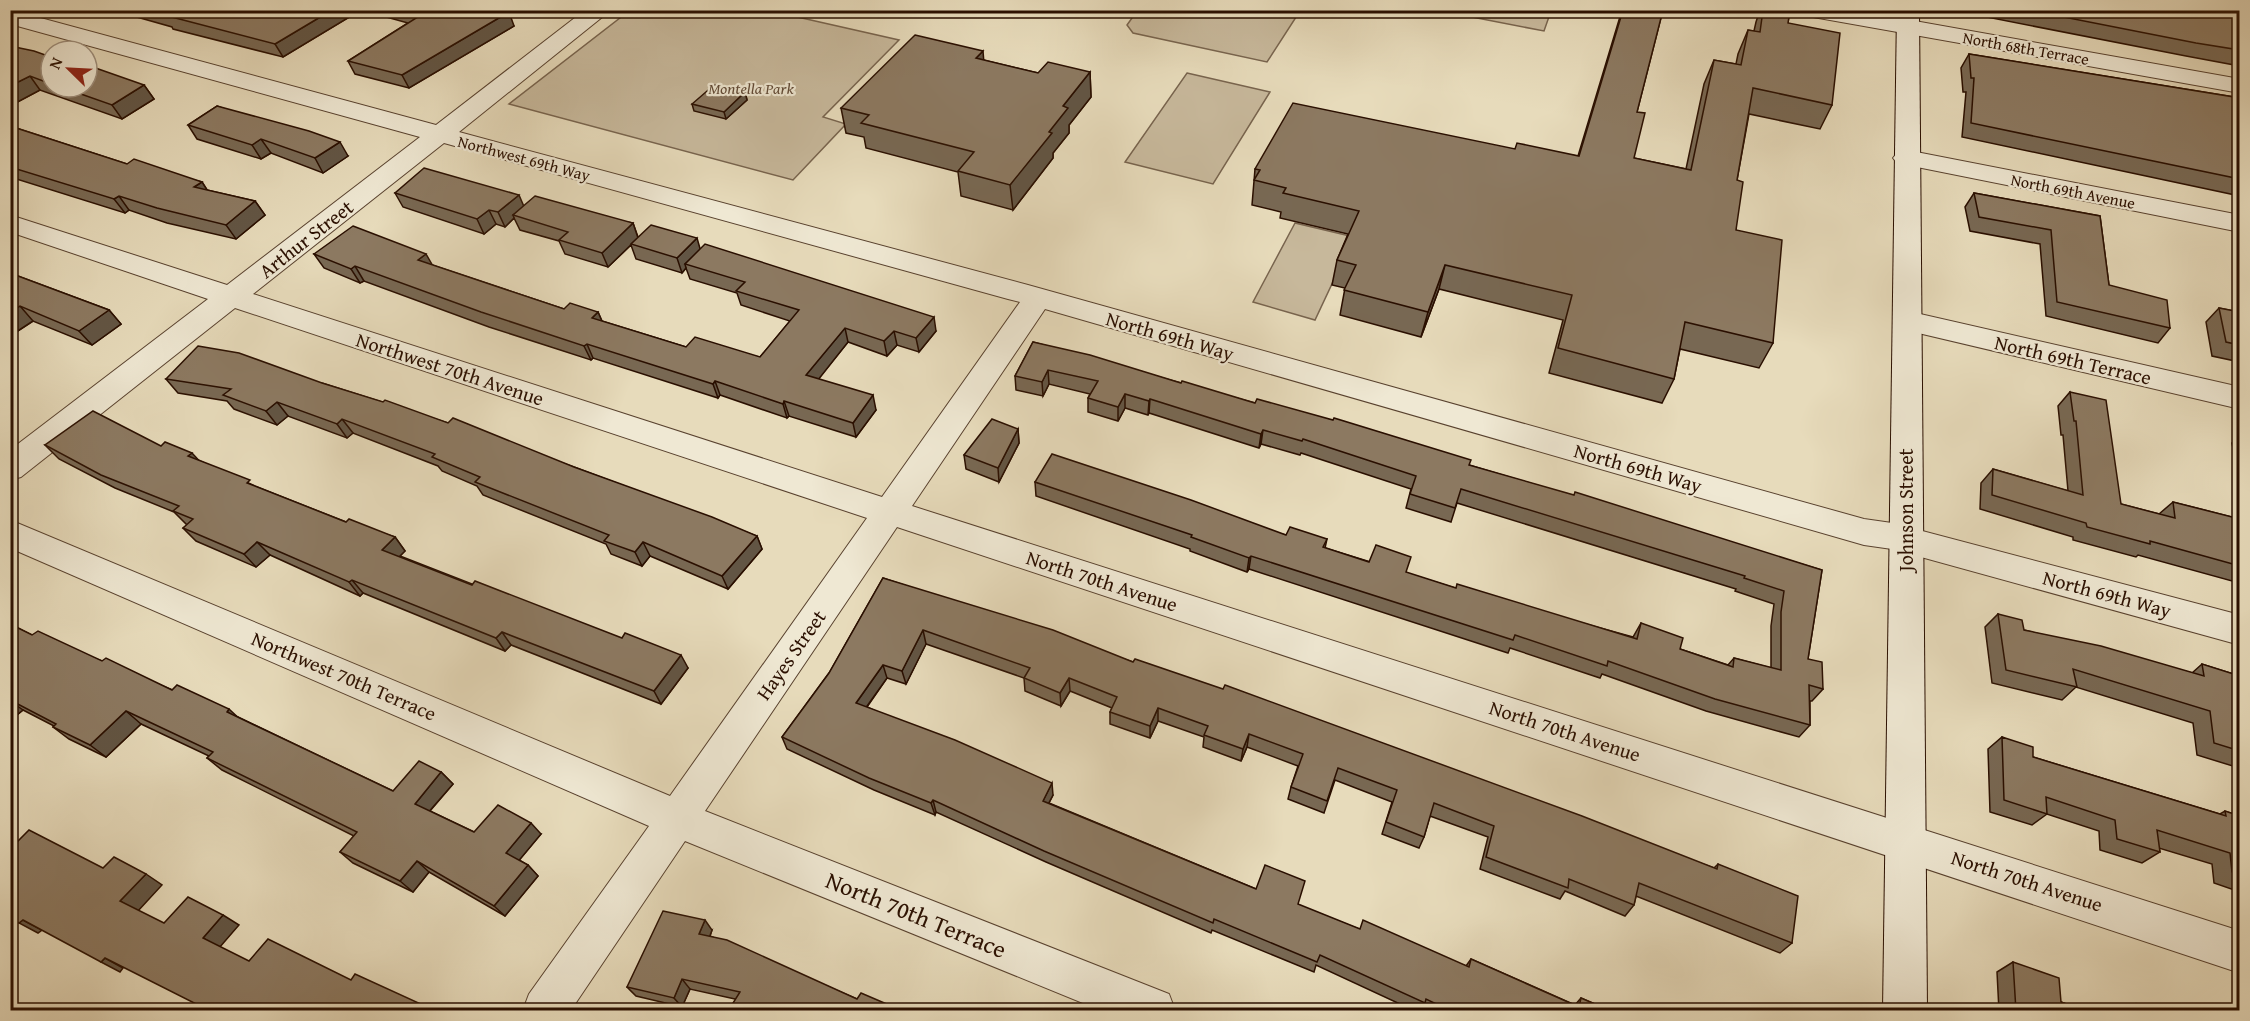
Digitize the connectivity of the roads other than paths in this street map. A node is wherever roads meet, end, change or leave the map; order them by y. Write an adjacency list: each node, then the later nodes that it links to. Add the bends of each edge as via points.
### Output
1 (600, 10): 6 (street, Arthur Street)
2 (1813, 10): 4 (street, North 68th Terrace)
3 (10, 16): 6 (street, Northwest 69th Way)
4 (1908, 19): 5 (street, North 68th Terrace); 7 (street, Johnson Street)
5 (2240, 86)
6 (441, 135): 10 (street, Arthur Street); 11 (street, Northwest 69th Way)
7 (1906, 158): 9 (street, North 69th Avenue); 12 (street, Johnson Street)
8 (10, 223): 10 (street, Northwest 70th Avenue)
9 (2240, 224)
10 (231, 297): 14 (street, Arthur Street); 15 (street, Northwest 70th Avenue)
11 (1037, 299): 15 (street, Hayes Street); 17 (street, North 69th Way, via 1863,532)
12 (1907, 321): 13 (street, North 69th Terrace); 17 (street, Johnson Street)
13 (2240, 398)
14 (10, 468)
15 (889, 513): 19 (street, Hayes Street); 20 (street, North 70th Avenue)
16 (10, 533): 19 (street, Northwest 70th Terrace)
17 (1906, 540): 18 (street, North 69th Way); 20 (street, Johnson Street)
18 (2240, 630)
19 (678, 819): 22 (street, Hayes Street); 23 (street, North 70th Terrace)
20 (1905, 841): 21 (street, North 70th Avenue); 24 (street, Johnson Street)
21 (2240, 952)
22 (545, 1011)
23 (1153, 1011)
24 (1905, 1011)

